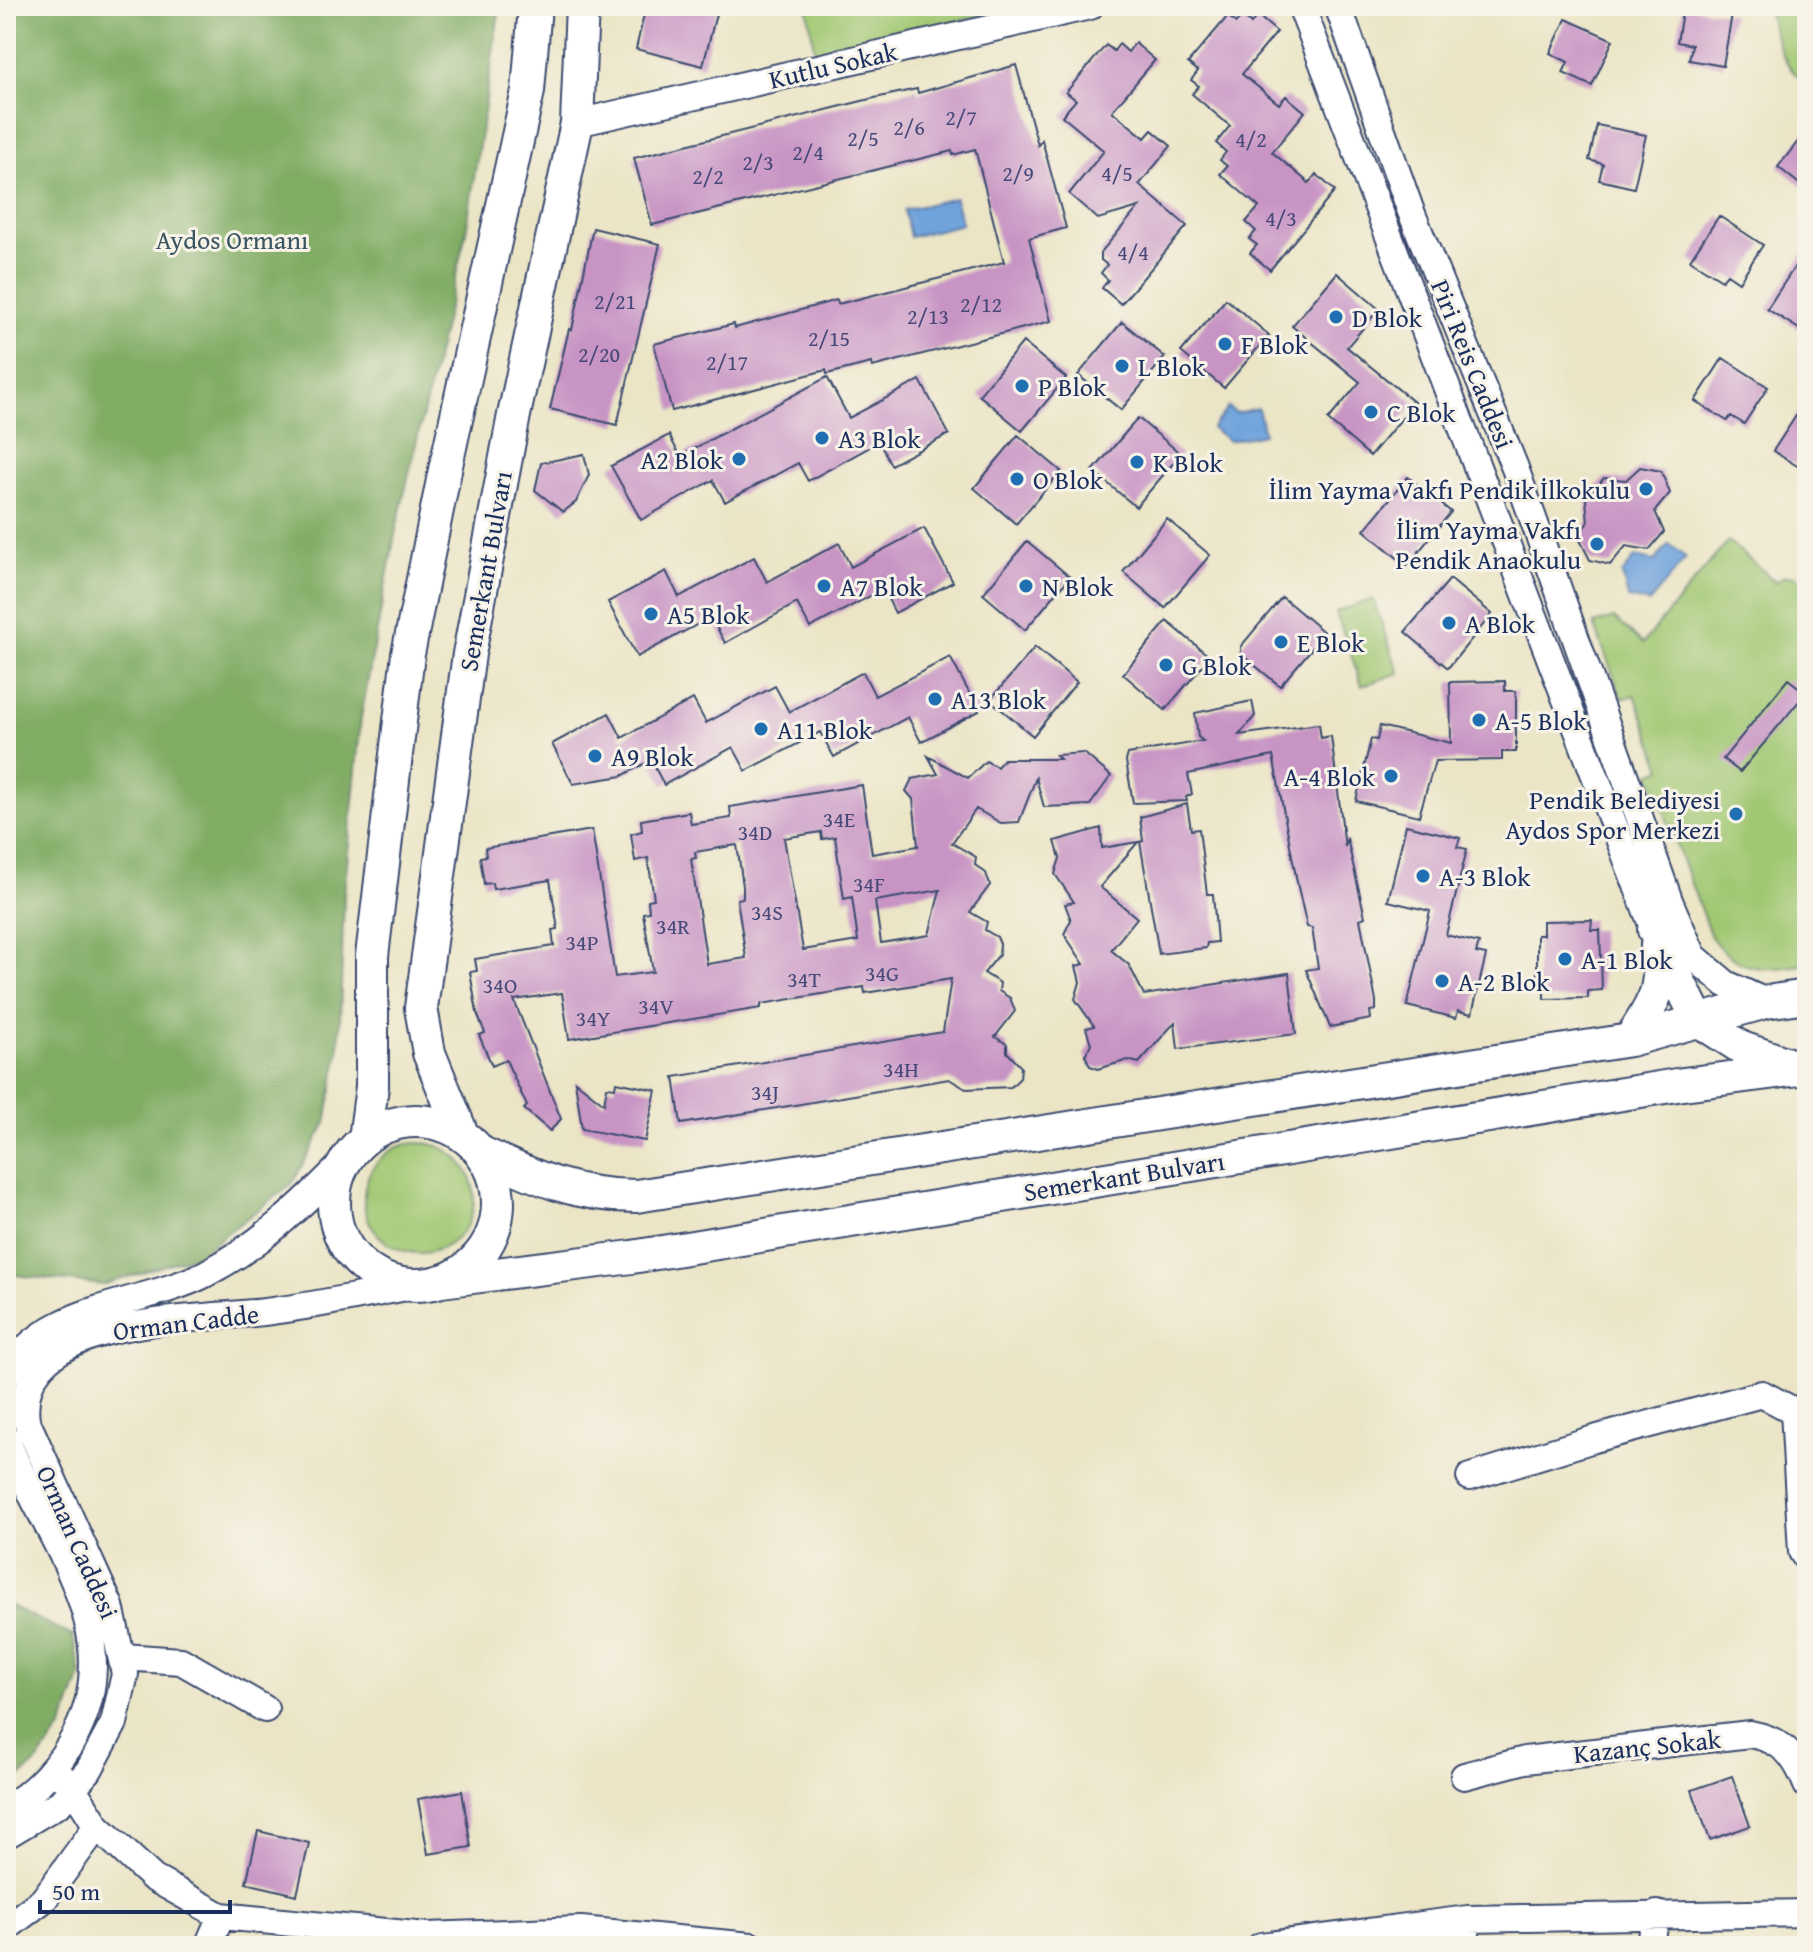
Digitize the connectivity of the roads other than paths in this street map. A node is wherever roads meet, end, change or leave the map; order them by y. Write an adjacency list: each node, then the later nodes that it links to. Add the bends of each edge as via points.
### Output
1 (535, 6): 15 (main road, via 528,91 408,654 372,956 372,1087)
2 (582, 6): 7 (main road, Semerkant Bulvarı)
3 (1090, 6): 6 (street, Kutlu Sokak)
4 (1301, 6): 8 (street, Piri Reis Caddesi)
5 (1338, 6): 10 (street, Piri Reis Caddesi, via 1410,209 1520,482 1670,903 1693,956 1726,984)
6 (1007, 15): 7 (street, Kutlu Sokak)
7 (577, 123): 14 (main road, Semerkant Bulvarı, via 469,654 421,1008 429,1053)
8 (1654, 930): 11 (main road); 12 (main road, via 1661,976 1653,1004)
9 (1807, 996): 10 (main road)
10 (1766, 1002): 11 (main road)
11 (1698, 1020): 12 (main road); 13 (main road, via 1742,1048)
12 (1630, 1040): 14 (main road, via 636,1196 597,1196 557,1185)
13 (1804, 1068): 16 (main road, Semerkant Bulvarı, via 632,1257)
14 (472, 1144): 15 (main road, via 439,1123 413,1121 388,1126); 16 (main road, via 495,1177 495,1228 474,1260)
15 (356, 1148): 16 (main road, via 337,1181 339,1231 351,1253 380,1276); 17 (street, Orman Cadde, via 290,1217 237,1255 182,1283 66,1322 23,1351)
16 (429, 1283): 18 (street, Orman Cadde, via 271,1312 150,1322 87,1337 42,1364 28,1382)
17 (6, 1374)
18 (16, 1440): 21 (street, Orman Caddesi, via 110,1606); 23 (street, Orman Caddesi, via 87,1613 95,1655 84,1719)
19 (1470, 1477): 20 (street, via 1762,1394 1794,1411 1802,1552)
20 (1807, 1559)
21 (123, 1657): 22 (street, via 181,1661); 26 (street, Orman Caddesi, via 123,1694 106,1745)
22 (265, 1709)
23 (54, 1768): 26 (street); 27 (street, Orman Caddesi)
24 (1464, 1776): 25 (street, Kazanç Sokak, via 1525,1760 1750,1734 1784,1745)
25 (1807, 1785)
26 (74, 1790): 28 (street); 29 (street, Orman Caddesi)
27 (6, 1809)
28 (97, 1826): 32 (street, via 153,1878); 34 (street, via 44,1899)
29 (6, 1835)
30 (1807, 1913): 31 (street)
31 (1657, 1914): 33 (street); 42 (street)
32 (221, 1916): 35 (street); 38 (street)
33 (1468, 1919): 40 (street); 41 (street)
34 (6, 1928)
35 (321, 1937): 37 (street)
36 (578, 1938): 37 (street); 39 (street)
37 (426, 1941)
38 (208, 1946)
39 (751, 1946)
40 (1261, 1946)
41 (1464, 1946)
42 (1650, 1946)

